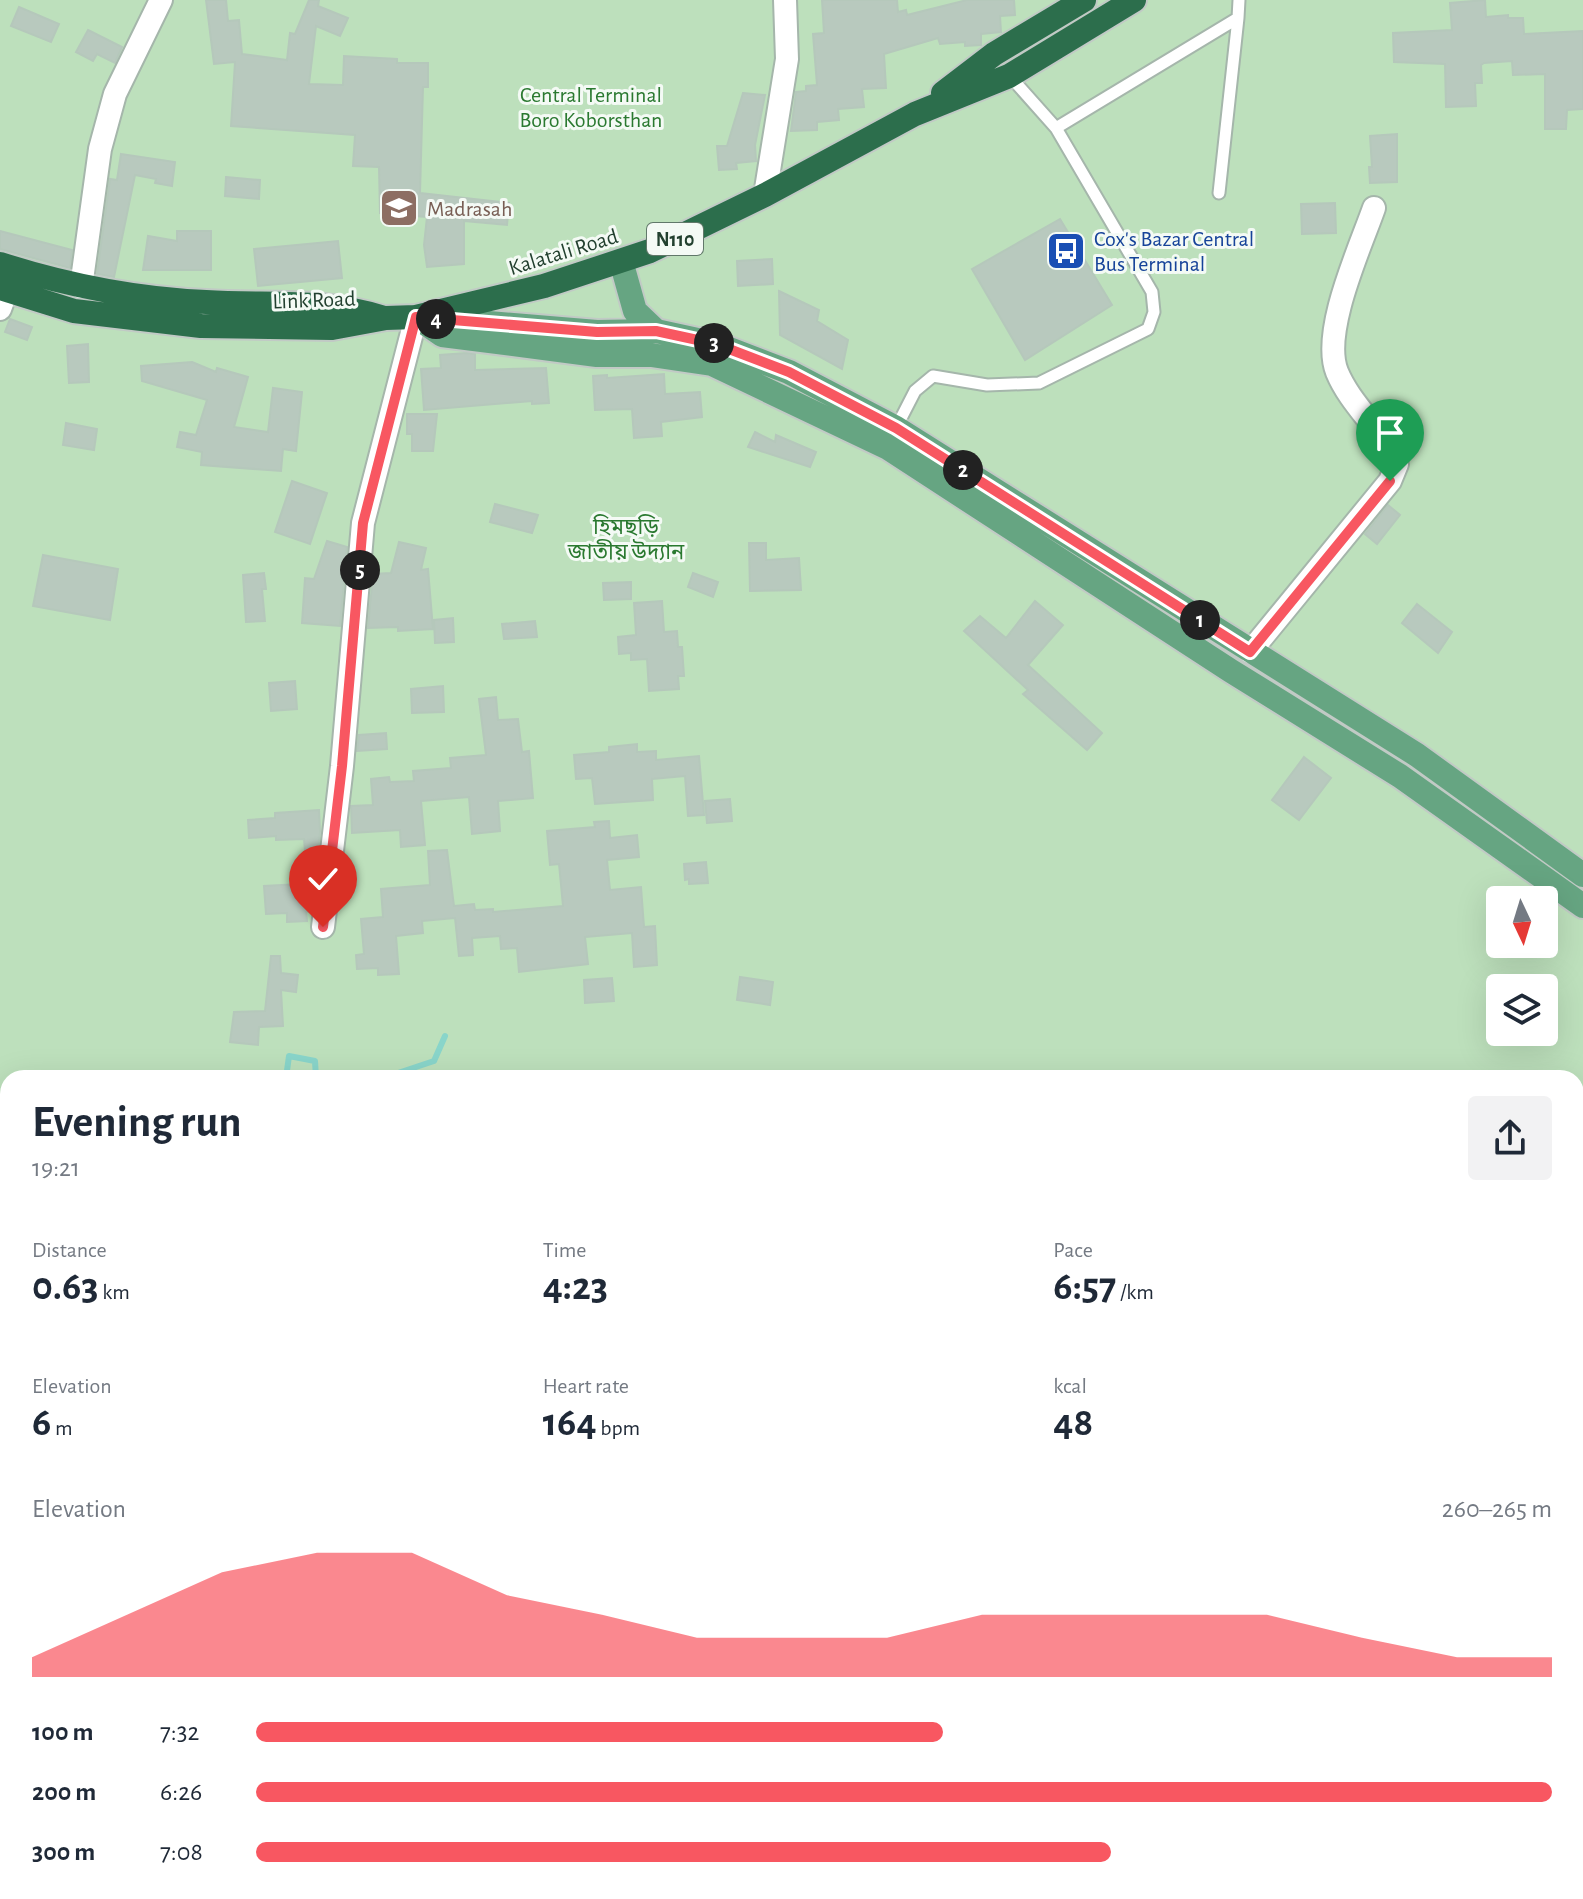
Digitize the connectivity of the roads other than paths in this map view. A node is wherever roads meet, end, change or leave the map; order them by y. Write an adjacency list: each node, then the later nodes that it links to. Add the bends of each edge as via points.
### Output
1 (161, 0): 16 (street, via 115,94 100,149)
2 (785, 0): 12 (street, via 787,59)
3 (1084, 0): 7 (highway, Kalatali Road / N110)
4 (1134, 0): 8 (highway, Kalatali Road / N110)
5 (1239, 0): 6 (lane)
6 (1238, 18): 10 (lane); 11 (lane)
7 (994, 54): 8 (lane); 9 (highway, Kalatali Road / N110)
8 (1009, 76): 9 (highway, Kalatali Road / N110); 10 (lane)
9 (915, 114): 12 (highway, Kalatali Road / N110)
10 (1056, 128): 21 (lane, via 1152,292 1154,312 1148,329 1039,383 987,385 933,376 915,391)
11 (1219, 193)
12 (765, 195): 14 (highway, Kalatali Road / N110)
13 (1374, 208): 22 (street, via 1332,345 1337,372 1397,464 1390,481)
14 (621, 261): 18 (highway, Kalatali Road / N110); 20 (main road, via 635,311)
15 (0, 264): 16 (highway, Link Road / N110)
16 (81, 287): 19 (highway, Link Road / N110, via 204,302 327,304)
17 (2, 296): 19 (highway, Link Road / N110, via 74,311 201,326 332,328)
18 (416, 317): 19 (highway, Kalatali Road / N110); 20 (main road, via 597,332); 24 (main road, via 442,335 712,364 875,441 1400,776); 25 (street, via 363,523)
19 (386, 318)
20 (656, 331): 21 (main road, via 716,344 789,372)
21 (896, 428): 22 (main road)
22 (1250, 652): 23 (main road, via 1417,755)
23 (1583, 875)
24 (1583, 906)
25 (323, 927)

